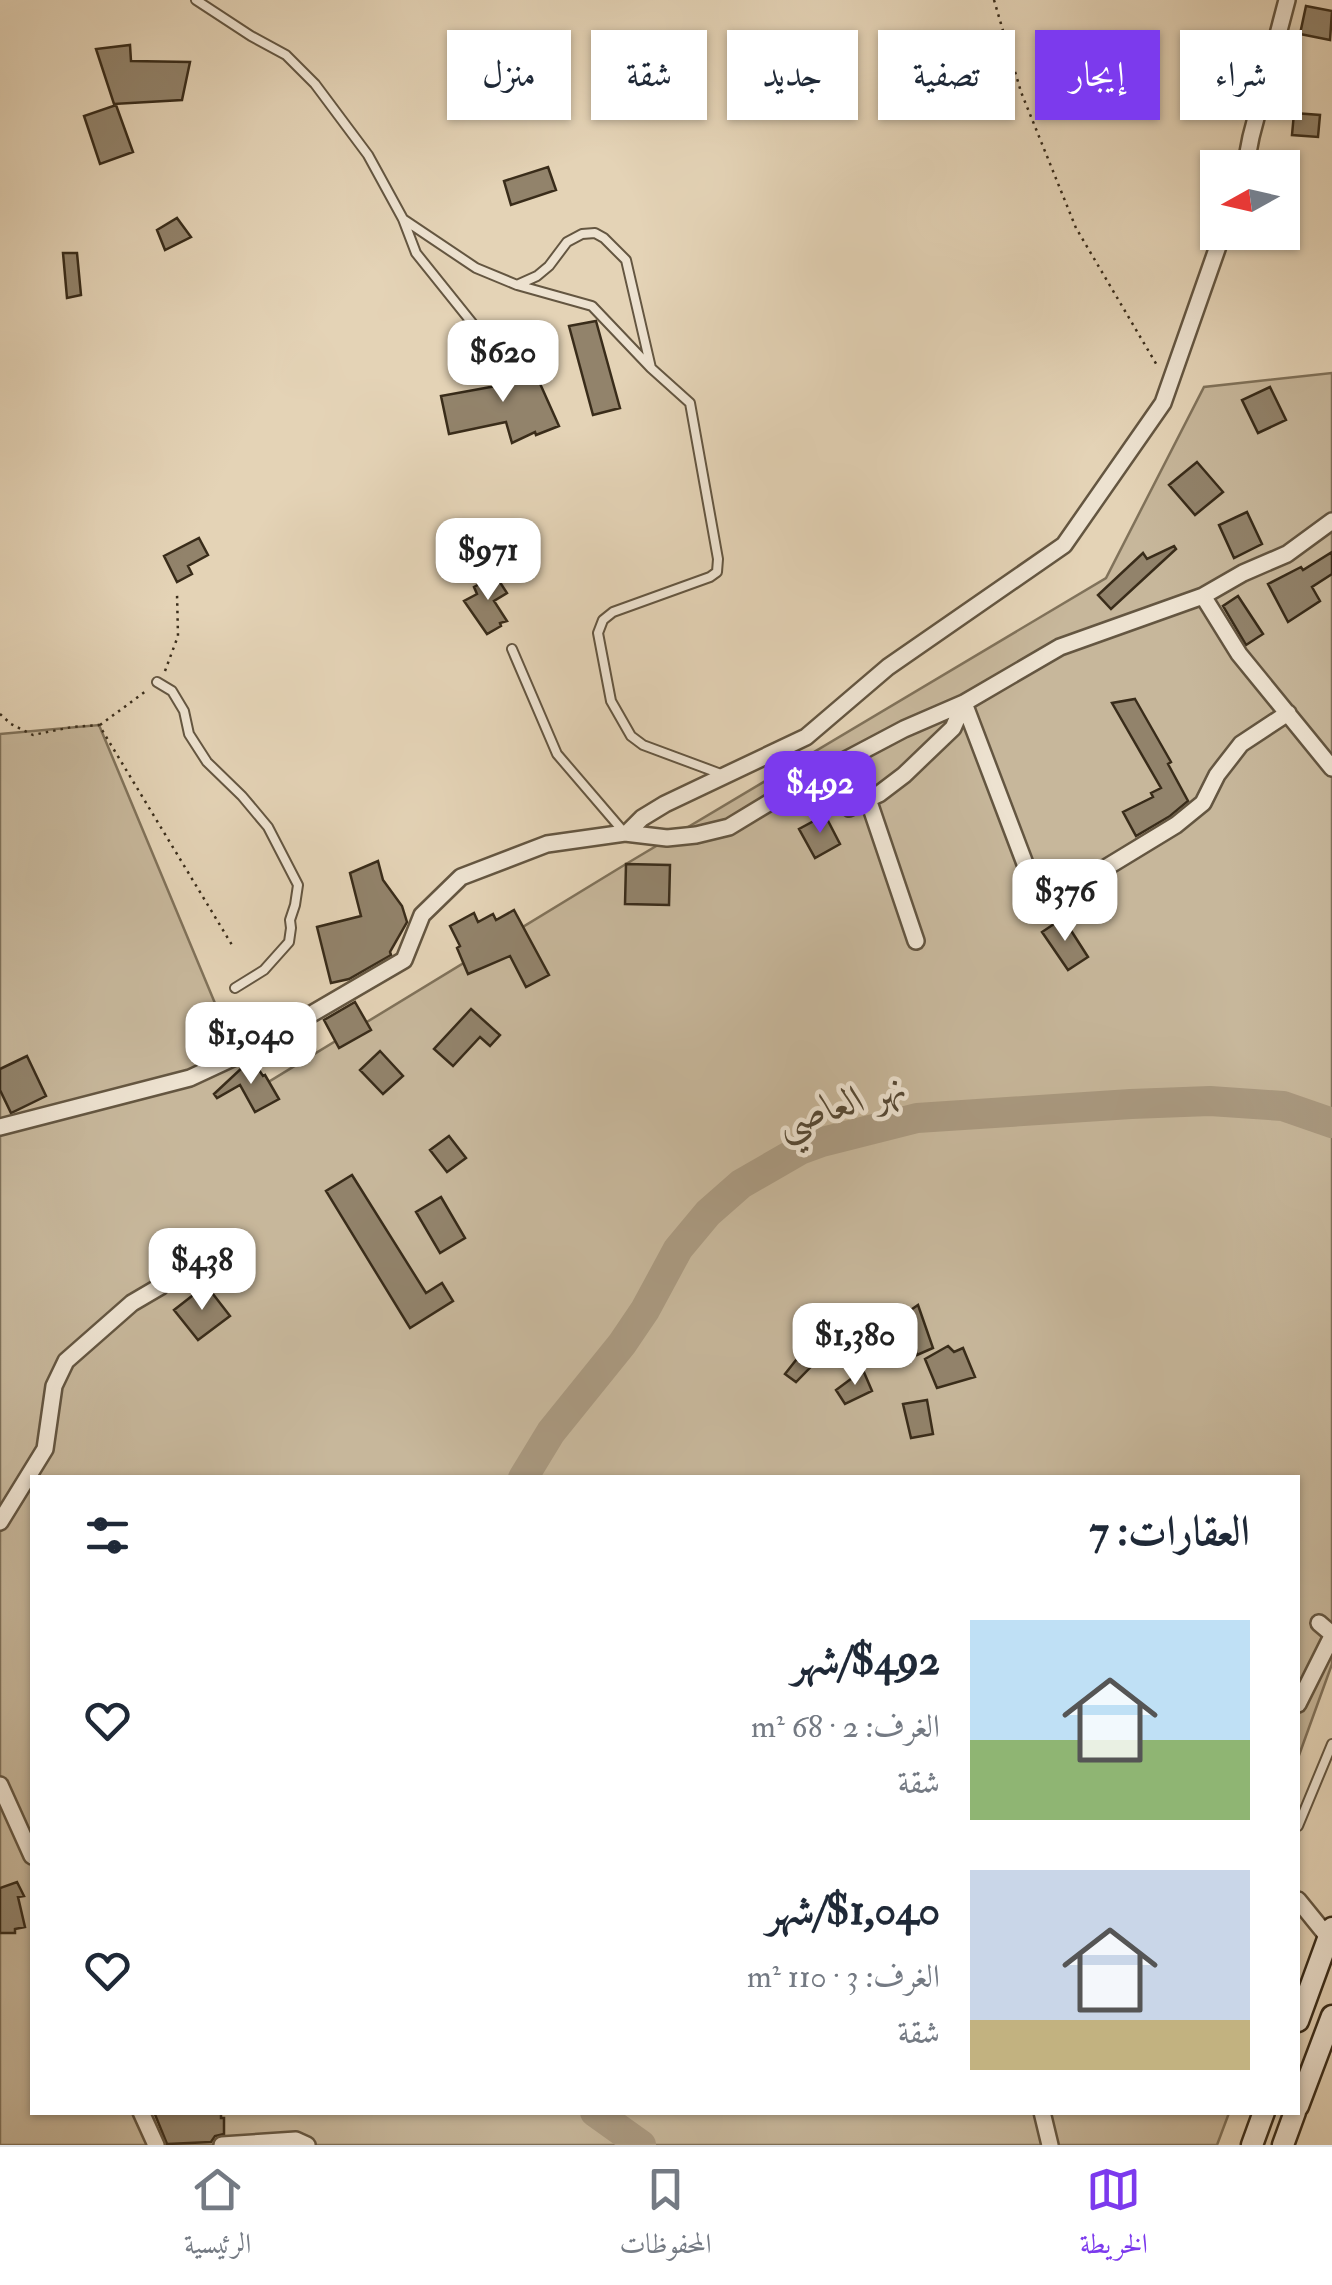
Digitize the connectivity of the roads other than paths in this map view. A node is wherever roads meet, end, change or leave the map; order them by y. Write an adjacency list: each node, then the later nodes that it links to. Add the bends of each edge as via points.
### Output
1 (196, 0): 4 (lane, via 286,55 315,84 368,155)
2 (1287, 0): 3 (street)
3 (1248, 150)
4 (402, 220): 6 (lane); 7 (lane, via 416,253)
5 (1217, 250): 16 (street, via 1163,404 1064,545 888,667 806,736)
6 (517, 286): 8 (lane, via 592,306); 8 (lane, via 549,266 567,242 582,234 604,238 626,260)
7 (485, 338)
8 (652, 368): 16 (lane, via 690,403 717,572 612,612 598,633 603,662 611,701 630,736)
9 (1332, 522): 10 (street, via 1287,554)
10 (1203, 596): 13 (street, via 1060,646); 14 (street, via 1238,654)
11 (512, 650): 19 (lane, via 557,754)
12 (157, 682): 21 (lane, via 184,711 207,762 268,827 298,885 288,942 264,970)
13 (964, 703): 14 (street, via 1035,890 1046,896 1061,894 1176,826 1203,803 1241,744); 17 (street, via 953,728); 19 (street, via 872,745 729,827 667,838)
14 (1288, 713): 15 (street)
15 (1332, 768)
16 (726, 775): 19 (street, via 665,804)
17 (868, 799): 18 (street); 20 (street)
18 (849, 808)
19 (626, 833): 22 (street, via 547,844 461,877 422,914 404,960 248,1051 190,1078)
20 (916, 942)
21 (235, 988)
22 (0, 1128)
23 (161, 1286): 24 (street, via 66,1360 54,1386 45,1449)
24 (0, 1522)
25 (1318, 1623): 26 (street)
26 (1332, 1635): 27 (street)
27 (1300, 1700)
28 (1332, 1744): 30 (lane)
29 (0, 1785): 31 (street)
30 (1300, 1821)
31 (30, 1852)
32 (1300, 1902): 33 (street)
33 (1330, 1932): 34 (main road)
34 (1300, 2014)
35 (1332, 2016): 36 (main road)
36 (1300, 2100)
37 (143, 2115): 41 (street)
38 (1043, 2115): 44 (street)
39 (1263, 2115): 45 (main road)
40 (1294, 2115): 46 (main road)
41 (156, 2145)
42 (222, 2145): 43 (street)
43 (307, 2145)
44 (1050, 2145)
45 (1252, 2145)
46 (1283, 2145)

